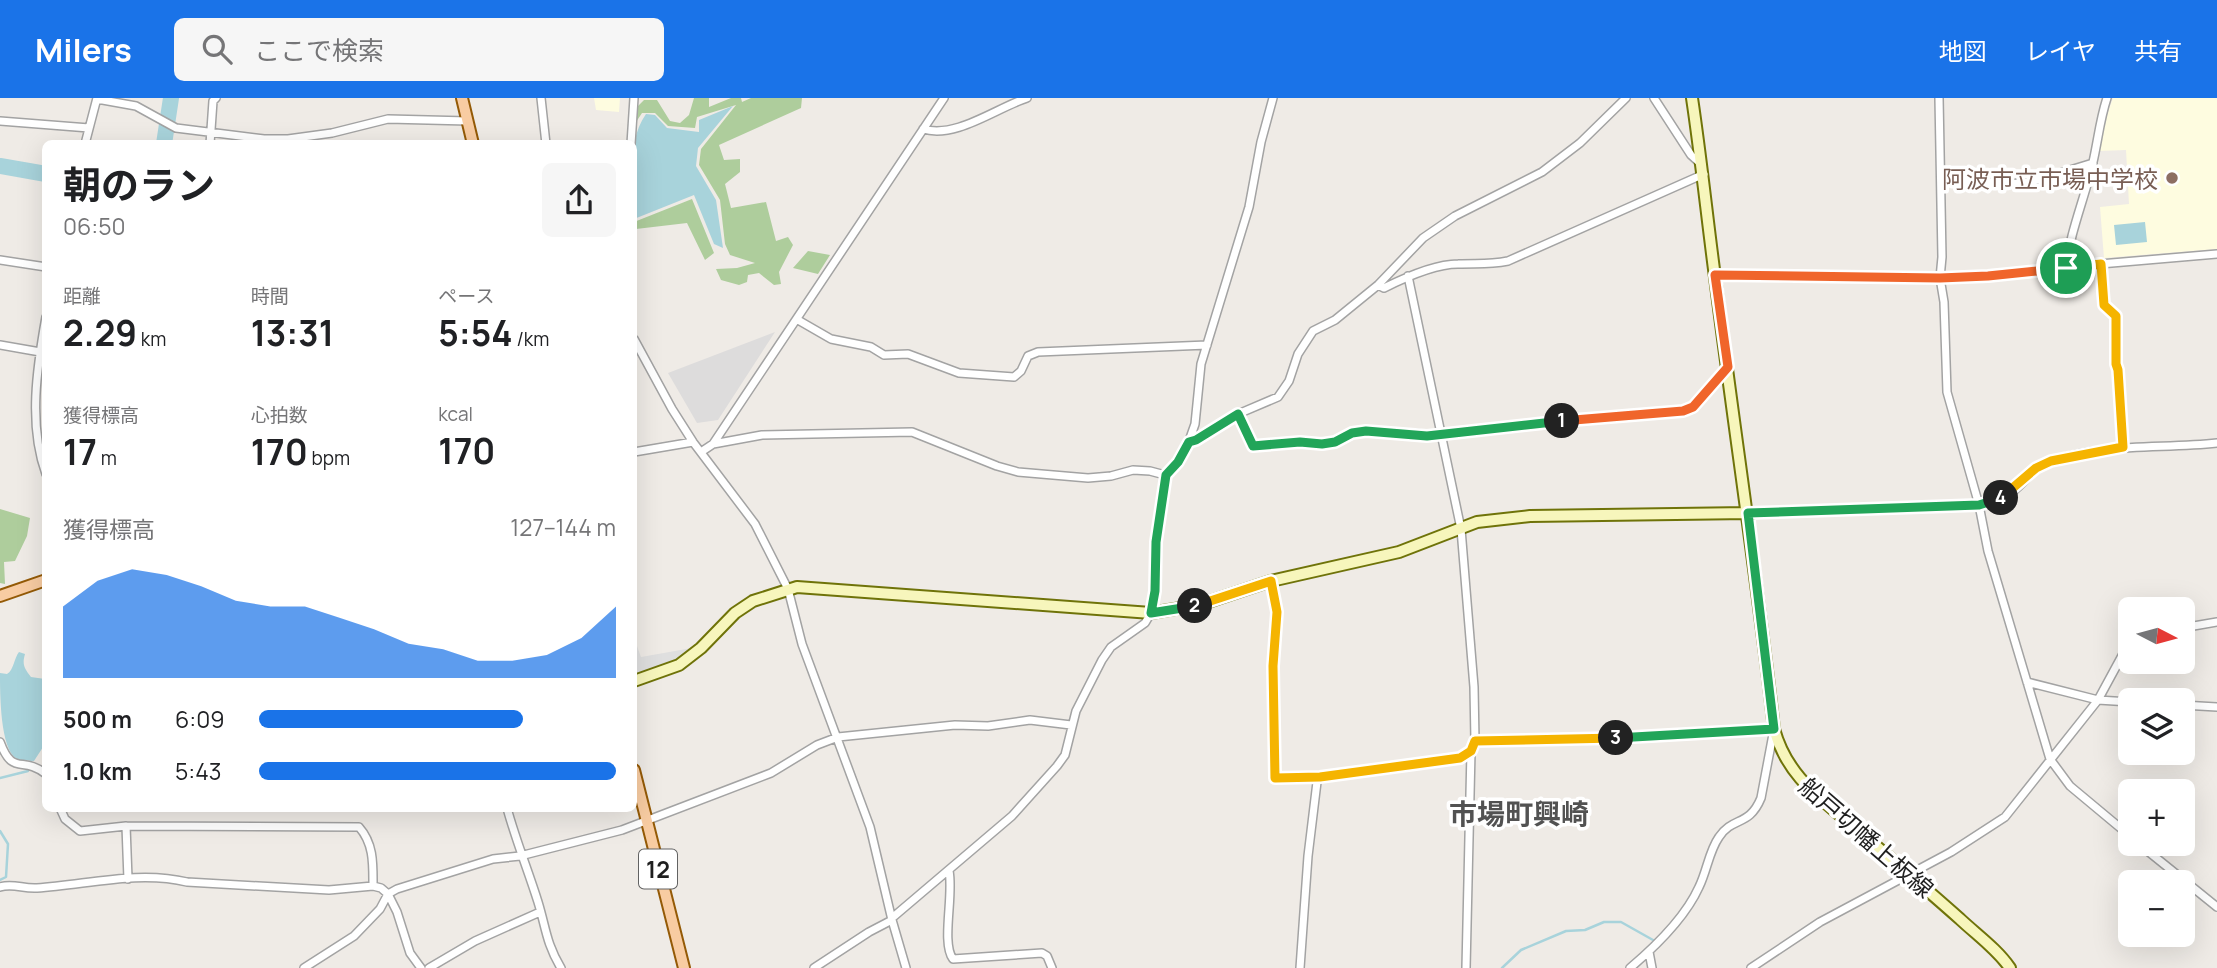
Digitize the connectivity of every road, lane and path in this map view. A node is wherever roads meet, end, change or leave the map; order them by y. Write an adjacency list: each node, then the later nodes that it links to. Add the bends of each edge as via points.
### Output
1 (216, 98): 18 (street)
2 (462, 98): 15 (main road)
3 (541, 98): 22 (street)
4 (634, 98): 23 (street)
5 (944, 98): 17 (street)
6 (1027, 98): 17 (street, via 945,131)
7 (1273, 98): 39 (street, via 1249,207)
8 (1626, 98): 35 (street, via 1580,144 1542,172 1455,216 1423,238)
9 (1654, 98): 25 (street)
10 (1692, 98): 25 (street, 船戸切幡上板線)
11 (1939, 98): 26 (street)
12 (2107, 98): 24 (street)
13 (97, 99): 16 (street); 18 (street, via 136,106 167,125)
14 (0, 121): 16 (street)
15 (468, 121): 18 (street, via 388,119 289,139); 21 (main road)
16 (89, 128): 19 (street)
17 (923, 129): 36 (street)
18 (211, 133): 20 (street)
19 (86, 140)
20 (210, 140)
21 (472, 140)
22 (546, 140)
23 (631, 140)
24 (2093, 163): 26 (street, via 2011,184); 31 (street)
25 (1703, 170): 32 (street, 船戸切幡上板線); 33 (street, via 1508,261 1484,266 1455,263)
26 (1941, 179): 34 (street)
27 (2217, 254): 29 (street)
28 (0, 260): 30 (street)
29 (2101, 264): 31 (street); 48 (street, via 2104,305 2116,316)
30 (42, 266)
31 (2066, 268): 34 (street)
32 (1715, 275): 34 (street); 41 (street, 船戸切幡上板線)
33 (1408, 276): 35 (street, via 1384,288); 43 (street)
34 (1940, 278): 53 (street, via 1947,392)
35 (1378, 285): 42 (street, via 1335,320 1313,331 1278,397)
36 (798, 320): 39 (street, via 831,339 871,347 884,355 908,354 959,373 1014,377 1028,355 1038,352); 47 (street)
37 (637, 344): 44 (street)
38 (0, 345): 40 (street)
39 (1206, 345): 45 (street)
40 (42, 352): 51 (street, via 36,429)
41 (1728, 367): 43 (street, via 1693,407 1683,411); 54 (street, 船戸切幡上板線)
42 (1238, 414): 43 (street, via 1253,446 1322,444 1366,431); 45 (street)
43 (1440, 435): 55 (street)
44 (693, 442): 49 (street); 50 (street)
45 (1189, 442): 52 (street)
46 (2217, 443): 48 (street)
47 (713, 444): 50 (street); 52 (street, via 762,435 912,432 1018,472 1088,478 1133,470)
48 (2123, 447): 53 (street, via 2051,461 2036,468 2005,497)
49 (637, 451)
50 (701, 452): 58 (street, via 754,524)
51 (42, 456)
52 (1166, 475): 60 (street)
53 (1979, 505): 54 (street); 65 (street)
54 (1748, 513): 55 (street, via 1530,516 1495,519); 71 (street, 船戸切幡上板線)
55 (1461, 529): 57 (street, via 1390,554); 73 (street)
56 (42, 581): 59 (main road)
57 (1271, 581): 60 (street, via 1199,605); 78 (street, via 1277,612 1275,778)
58 (788, 589): 60 (street); 64 (street, via 753,601 736,613 679,666); 72 (street, via 802,644)
59 (4, 592)
60 (1151, 613): 70 (street, via 1145,623 1111,647)
61 (2217, 622): 62 (street)
62 (2195, 626)
63 (2118, 663): 66 (street)
64 (637, 680)
65 (2027, 682): 66 (street); 76 (street)
66 (2098, 700): 67 (street); 76 (street)
67 (2118, 701)
68 (2195, 706): 69 (street)
69 (2217, 707)
70 (1071, 724): 72 (street, via 1030,720); 87 (street, via 1069,745 1057,766 1012,816)
71 (1774, 729): 73 (street); 88 (street, 船戸切幡上板線, via 1789,767 1807,787); 96 (street, via 1756,809 1718,837 1697,891)
72 (838, 737): 82 (street, via 771,773); 95 (street, via 870,827)
73 (1475, 741): 75 (street)
74 (0, 742): 77 (street, via 13,762)
75 (1471, 751): 78 (street, via 1460,758); 106 (street)
76 (2050, 759): 84 (street, via 2070,786); 88 (street, via 2005,817)
77 (42, 772)
78 (1320, 777): 105 (street, via 1308,856)
79 (637, 783): 82 (main road, 12)
80 (62, 812): 83 (street, via 80,831)
81 (508, 812): 85 (street)
82 (645, 819): 85 (street, via 622,830); 101 (main road, 12)
83 (126, 826): 89 (street); 90 (street, via 359,827 369,838)
84 (2118, 826)
85 (520, 856): 92 (street, via 493,859); 94 (street)
86 (2155, 856): 93 (street)
87 (949, 871): 95 (street); 104 (street, via 948,933 953,959 1042,953)
88 (1909, 874): 109 (street, via 1820,922); 110 (street, 船戸切幡上板線)
89 (128, 879): 90 (street, via 330,890); 91 (street, via 35,889 11,884)
90 (373, 886): 92 (street)
91 (0, 887)
92 (388, 894): 97 (street, via 354,936); 98 (street, via 410,953)
93 (2217, 906)
94 (540, 912): 99 (street); 100 (street)
95 (892, 919): 102 (street); 103 (street)
96 (1649, 952): 107 (street); 108 (street)
97 (304, 968)
98 (421, 968)
99 (429, 968)
100 (561, 968)
101 (684, 968)
102 (814, 968)
103 (906, 968)
104 (1052, 968)
105 (1300, 968)
106 (1466, 968)
107 (1630, 968)
108 (1652, 968)
109 (1751, 968)
110 (2010, 968)

